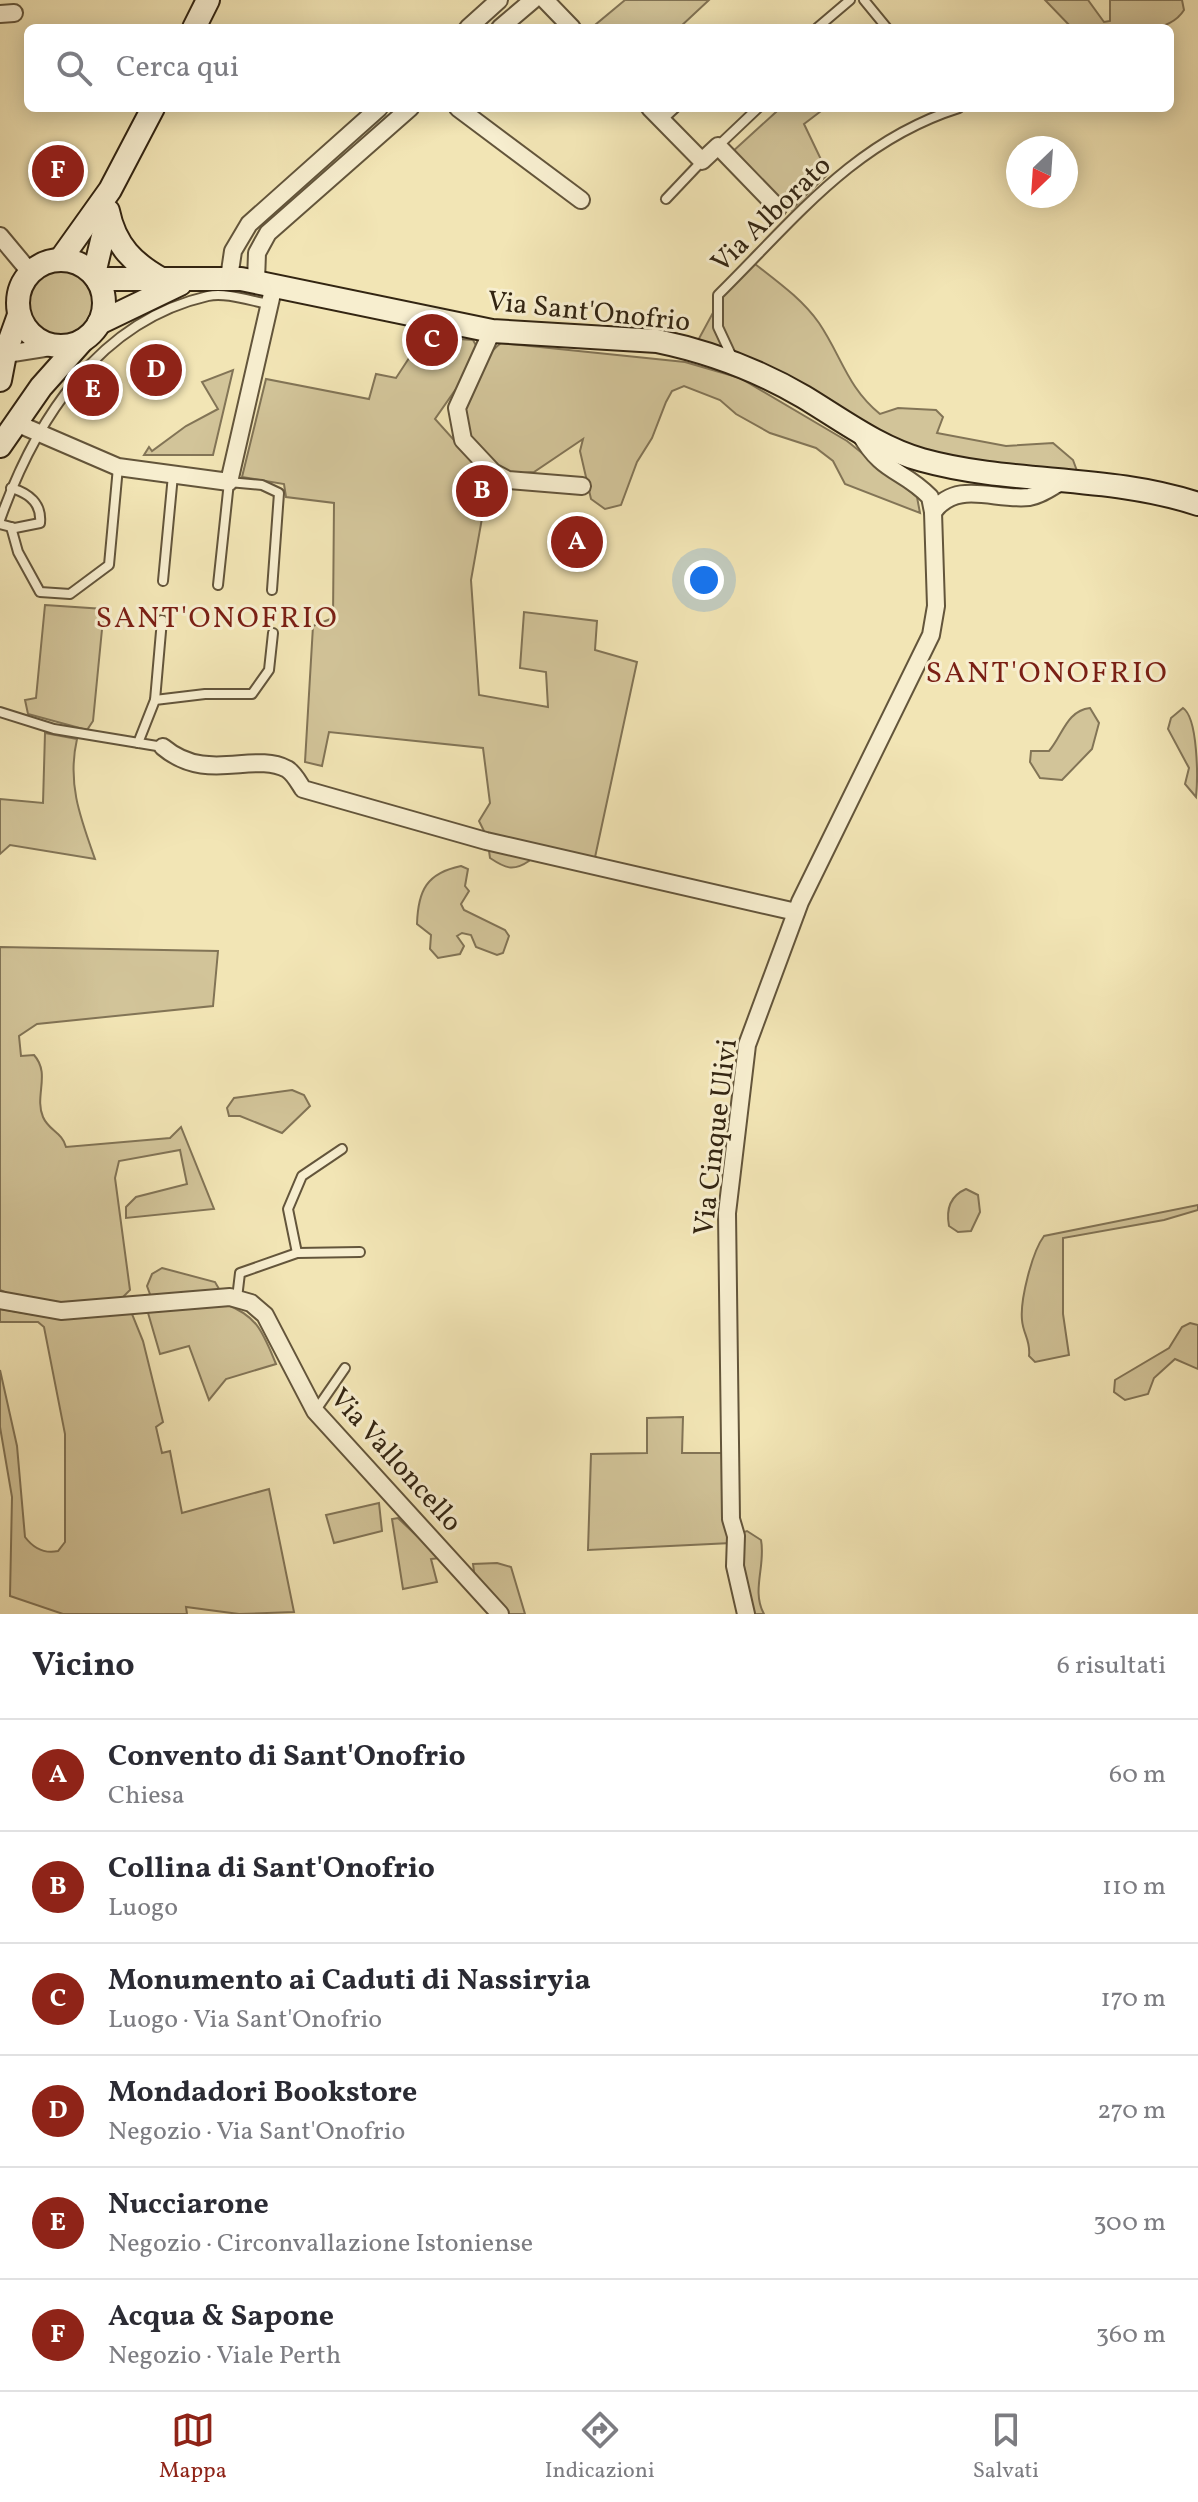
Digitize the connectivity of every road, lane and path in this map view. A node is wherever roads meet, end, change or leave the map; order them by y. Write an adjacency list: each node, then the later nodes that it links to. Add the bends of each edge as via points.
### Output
1 (208, 0): 7 (street)
2 (499, 0): 8 (street)
3 (533, 0): 9 (street)
4 (545, 0): 10 (street)
5 (850, 0): 11 (lane)
6 (864, 0): 12 (lane)
7 (196, 24)
8 (472, 24)
9 (505, 24)
10 (568, 24)
11 (822, 24)
12 (884, 24)
13 (151, 112): 25 (street)
14 (406, 112): 20 (street)
15 (463, 112): 24 (street)
16 (754, 112): 21 (lane)
17 (947, 112): 41 (lane, Via Alborato, via 881,141 839,174 718,295 718,327)
18 (373, 113): 20 (street); 31 (street, via 249,224 233,251)
19 (656, 114): 22 (street)
20 (381, 134): 34 (street, via 268,233 257,253)
21 (718, 146): 22 (street); 26 (street)
22 (702, 161): 23 (lane)
23 (666, 199)
24 (581, 200)
25 (109, 201): 28 (street); 30 (street); 32 (street, via 118,241 134,262)
26 (778, 208)
27 (0, 237): 29 (street)
28 (60, 260): 29 (street); 30 (street, via 84,266)
29 (30, 272): 35 (street, via 19,292)
30 (96, 277): 32 (street, Via Sant'Onofrio); 36 (street, via 104,301)
31 (229, 278): 33 (street, Via Sant'Onofrio); 34 (street, Via Sant'Onofrio)
32 (165, 280): 33 (street, Via Sant'Onofrio)
33 (189, 281): 36 (street, Via Sant'Onofrio)
34 (266, 290): 37 (street, Via Sant'Onofrio); 45 (lane, via 211,295 159,315 111,345 54,406); 50 (street)
35 (19, 315): 39 (street, via 33,336); 40 (street)
36 (99, 323): 38 (street)
37 (492, 331): 41 (street, Via Sant'Onofrio, via 657,341); 51 (street, via 457,408 463,440 508,480)
38 (82, 341): 39 (street); 43 (street)
39 (57, 346): 40 (street)
40 (2, 355): 42 (street)
41 (735, 362): 44 (street, Via Sant'Onofrio)
42 (0, 380)
43 (16, 423): 45 (street); 46 (street)
44 (858, 431): 49 (street, Via Sant'Onofrio, via 921,460); 54 (street, via 886,468 930,497)
45 (41, 434): 47 (street); 52 (lane)
46 (0, 446)
47 (118, 467): 48 (street); 56 (lane, via 109,565 70,594 40,592)
48 (173, 474): 50 (street); 57 (lane)
49 (1064, 480): 53 (street, Via Sant'Onofrio); 54 (street, via 1026,497 971,492 951,496)
50 (229, 482): 58 (lane); 59 (lane, via 262,485 279,493)
51 (582, 486)
52 (11, 488): 55 (lane); 56 (lane, via 32,498 41,514 40,523)
53 (1196, 501)
54 (933, 512): 66 (street, Via Cinque Ulivi, via 936,606 931,635)
55 (0, 522): 56 (lane)
56 (11, 527)
57 (163, 581)
58 (218, 585)
59 (272, 590)
60 (162, 620): 62 (lane)
61 (273, 633): 62 (lane, via 269,670 252,694)
62 (155, 700): 64 (lane)
63 (0, 712): 64 (lane, via 54,729)
64 (138, 743): 65 (lane)
65 (165, 747): 66 (street, via 194,764 288,769 303,789 486,841)
66 (796, 912): 75 (street, Via Cinque Ulivi, via 747,1045 727,1213 728,1469 735,1566)
67 (342, 1149): 69 (lane, via 302,1176 288,1209)
68 (360, 1252): 69 (lane)
69 (297, 1253): 70 (lane, via 240,1273)
70 (237, 1298): 71 (street, via 61,1311); 73 (street, Via Valloncello, via 255,1304 265,1315)
71 (0, 1300)
72 (345, 1368): 73 (lane)
73 (315, 1411): 74 (street, Via Valloncello)
74 (500, 1614)
75 (746, 1614)

